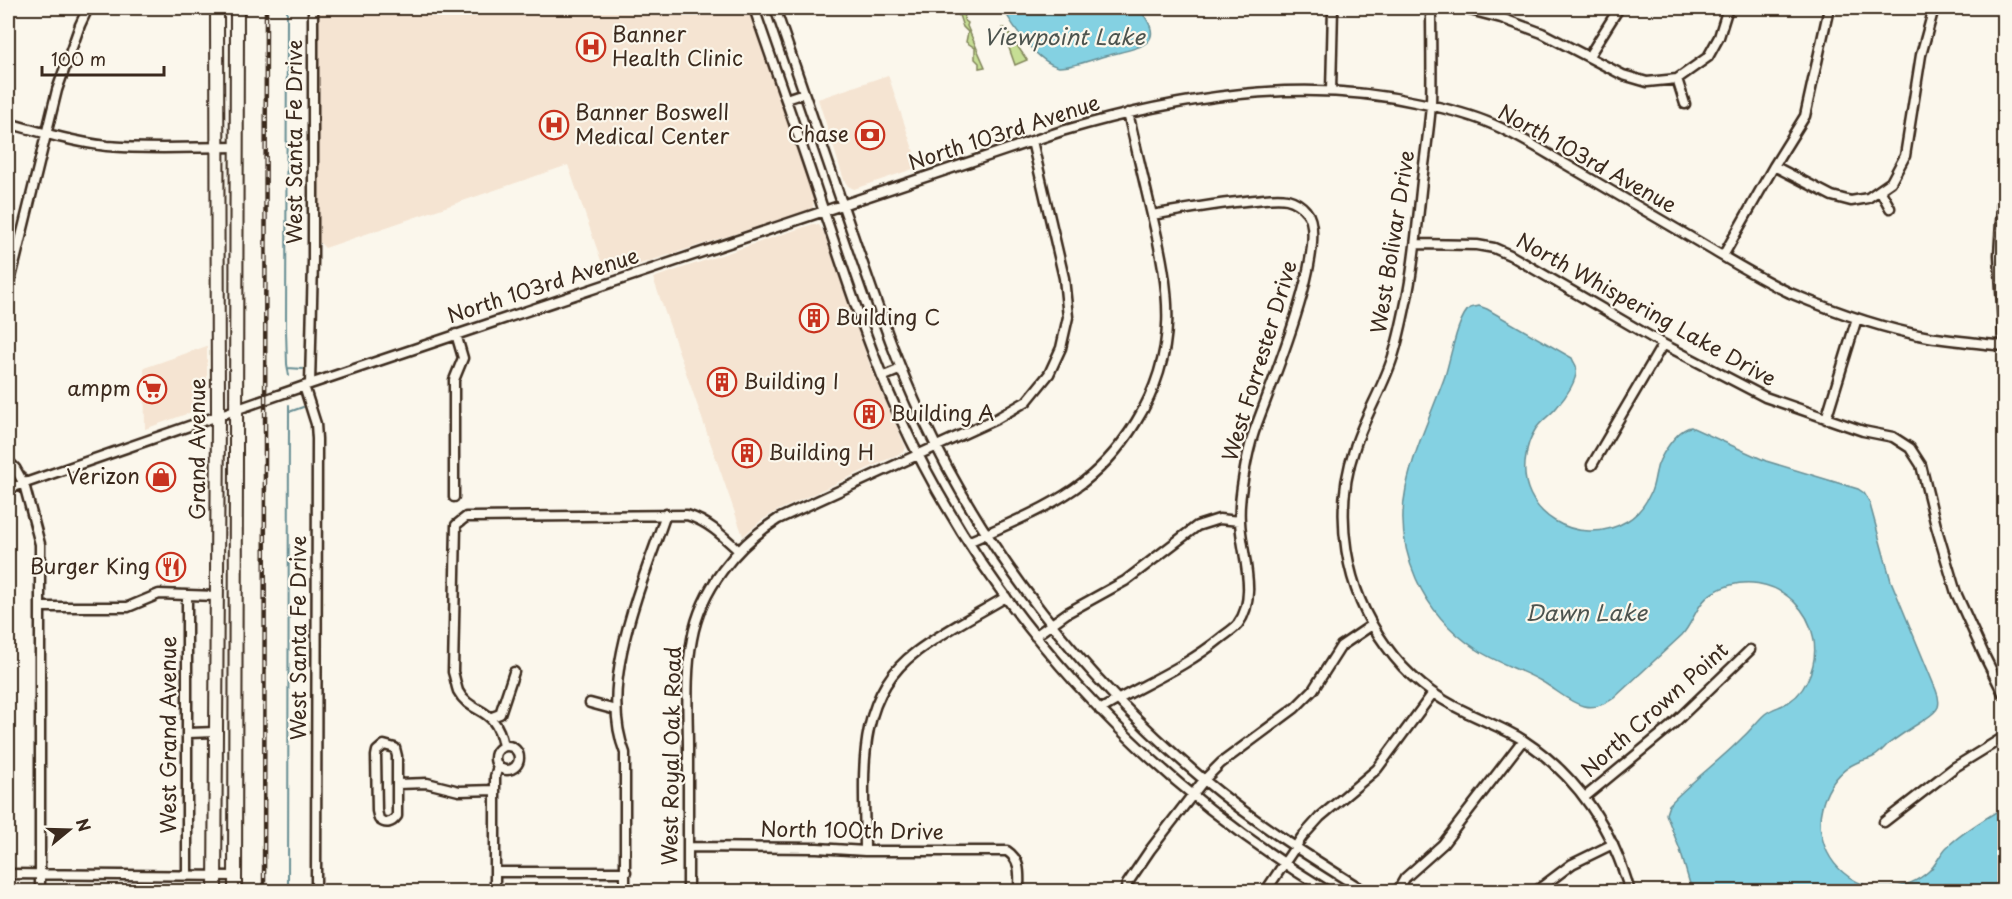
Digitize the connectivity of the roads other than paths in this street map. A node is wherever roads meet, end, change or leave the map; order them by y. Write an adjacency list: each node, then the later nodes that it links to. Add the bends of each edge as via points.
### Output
1 (88, 8): 23 (street, via 64,68)
2 (217, 8): 25 (highway, Grand Avenue)
3 (237, 8): 26 (highway, Grand Avenue)
4 (313, 8): 43 (street, West Santa Fe Drive, via 313,261)
5 (754, 8): 18 (street)
6 (775, 8): 17 (street)
7 (1333, 8): 16 (street)
8 (1431, 8): 20 (street, West Bolivar Drive)
9 (1462, 8): 14 (street, via 1542,33)
10 (1619, 8): 14 (street)
11 (1728, 8): 15 (street, via 1708,57)
12 (1829, 8): 27 (street, via 1805,116)
13 (1934, 8): 29 (street, via 1921,55 1905,156 1891,182)
14 (1589, 56): 15 (street, via 1623,75 1647,82)
15 (1677, 79): 19 (street)
16 (1331, 91): 20 (street, North 103rd Avenue, via 1390,96); 21 (street, North 103rd Avenue, via 1226,95)
17 (804, 93): 18 (street); 30 (street)
18 (786, 99): 32 (street)
19 (1685, 104)
20 (1431, 105): 34 (street, West Bolivar Drive); 35 (street, North 103rd Avenue, via 1511,134)
21 (1128, 112): 24 (street, North 103rd Avenue); 33 (street)
22 (8, 123): 23 (street)
23 (46, 133): 25 (street, via 122,147); 36 (street)
24 (1032, 141): 30 (street, North 103rd Avenue); 47 (street, West Royal Oak Road, via 1064,278 1068,317 1061,348 1049,374 1027,400)
25 (216, 147): 26 (street); 45 (highway, Grand Avenue)
26 (237, 147): 44 (highway, Grand Avenue)
27 (1774, 166): 29 (street, via 1832,196 1851,201 1868,198); 35 (street)
28 (2004, 173): 40 (street, via 1999,255)
29 (1880, 190): 31 (street)
30 (843, 205): 32 (street, North 103rd Avenue); 41 (street)
31 (1890, 208)
32 (824, 212): 38 (street, North 103rd Avenue); 42 (street)
33 (1152, 216): 55 (street, West Forrester Drive, via 1246,201 1287,199 1308,213 1313,225 1308,267 1292,329 1253,436); 56 (street, via 1165,272 1168,326 1161,366 1144,408 1120,446 1086,480 1048,505)
34 (1415, 244): 39 (street, North Whispering Lake Drive, via 1477,245 1502,251); 64 (street, West Bolivar Drive, via 1394,354 1354,447 1346,483 1345,545 1360,602)
35 (1723, 256): 37 (street, North 103rd Avenue, via 1790,292)
36 (8, 290)
37 (1857, 318): 40 (street, North 103rd Avenue, via 1929,337); 46 (street)
38 (456, 334): 43 (street, North 103rd Avenue); 53 (street, via 463,358 454,380)
39 (1663, 344): 46 (street, North Whispering Lake Drive, via 1765,397); 50 (street)
40 (2004, 344)
41 (901, 369): 42 (street); 47 (street)
42 (882, 376): 48 (street)
43 (307, 385): 44 (street, North 103rd Avenue); 102 (street, West Santa Fe Drive, via 317,439)
44 (236, 409): 45 (street, North 103rd Avenue); 98 (highway, Grand Avenue)
45 (218, 416): 51 (street, North 103rd Avenue); 60 (highway, Grand Avenue)
46 (1826, 419): 69 (street, North Whispering Lake Drive, via 1893,437 1910,448 1921,465 1956,593)
47 (936, 446): 48 (street, West Royal Oak Road); 56 (street)
48 (918, 455): 57 (street); 58 (street, West Royal Oak Road, via 786,515)
49 (8, 461): 51 (street)
50 (1592, 465)
51 (24, 484): 52 (street, North 103rd Avenue); 62 (street, via 40,544)
52 (8, 489)
53 (454, 497)
54 (666, 514): 58 (street, via 700,519); 72 (street, via 625,635); 74 (street, via 466,517 456,525 453,672 459,693)
55 (1240, 521): 63 (street, via 1219,519 1197,526 1125,581); 70 (street, West Forrester Drive, via 1247,559 1247,604 1238,624 1188,663)
56 (987, 534): 57 (street); 63 (street)
57 (968, 542): 61 (street)
58 (739, 551): 88 (street, West Royal Oak Road, via 710,592 692,639 688,683)
59 (187, 595): 60 (street); 62 (street, via 159,594 128,607); 76 (street, West Grand Avenue)
60 (216, 596): 75 (highway, Grand Avenue)
61 (1006, 597): 65 (street); 90 (street, via 915,652 898,668 880,695 867,732)
62 (40, 608): 95 (street)
63 (1051, 624): 65 (street); 70 (street)
64 (1372, 625): 68 (street, West Bolivar Drive, via 1400,664); 81 (street, via 1341,646 1313,690 1295,708)
65 (1035, 636): 73 (street)
66 (1750, 650): 85 (street, North Crown Point, via 1671,726)
67 (514, 672): 74 (street, via 500,714)
68 (1433, 693): 78 (street, West Bolivar Drive); 89 (street, via 1377,769 1320,817)
69 (2004, 695)
70 (1118, 699): 73 (street, West Forrester Drive); 81 (street)
71 (590, 703): 72 (street)
72 (616, 710): 93 (street, via 618,736 625,753)
73 (1100, 710): 84 (street)
74 (492, 717): 79 (street, via 501,731)
75 (216, 732): 76 (street); 97 (highway, Grand Avenue)
76 (188, 733): 96 (street, West Grand Avenue)
77 (2004, 737): 86 (street, via 1955,767)
78 (1522, 740): 85 (street, West Bolivar Drive, via 1560,770); 111 (street, via 1443,844 1405,878)
79 (503, 746): 80 (street, via 495,754); 80 (street, via 515,748 518,763 509,770)
80 (498, 766): 83 (street)
81 (1204, 780): 84 (street); 89 (street)
82 (398, 784): 82 (street, via 397,751 391,745 380,747 376,756 376,811 382,822 391,822 397,816); 83 (street, via 427,783 459,791)
83 (495, 790): 92 (street)
84 (1191, 795): 91 (street); 107 (street)
85 (1585, 797): 87 (street, West Bolivar Drive)
86 (1884, 822)
87 (1613, 844): 112 (street, via 1572,864); 113 (street, West Bolivar Drive)
88 (688, 847): 90 (street, North 100th Drive); 105 (street, West Royal Oak Road)
89 (1295, 847): 91 (street); 110 (street)
90 (865, 851): 106 (street, North 100th Drive, via 1007,851 1019,865)
91 (1283, 863): 108 (street); 109 (street)
92 (495, 872): 93 (street); 103 (street)
93 (626, 872): 104 (street)
94 (8, 874): 95 (street)
95 (40, 874): 96 (street); 99 (street)
96 (187, 876): 97 (street)
97 (215, 876): 98 (street); 100 (highway, Grand Avenue)
98 (236, 876): 101 (highway, Grand Avenue)
99 (40, 891)
100 (215, 891)
101 (235, 891)
102 (316, 891)
103 (495, 891)
104 (625, 891)
105 (687, 891)
106 (1019, 891)
107 (1125, 891)
108 (1264, 891)
109 (1329, 891)
110 (1366, 891)
111 (1397, 891)
112 (1535, 891)
113 (1630, 891)

